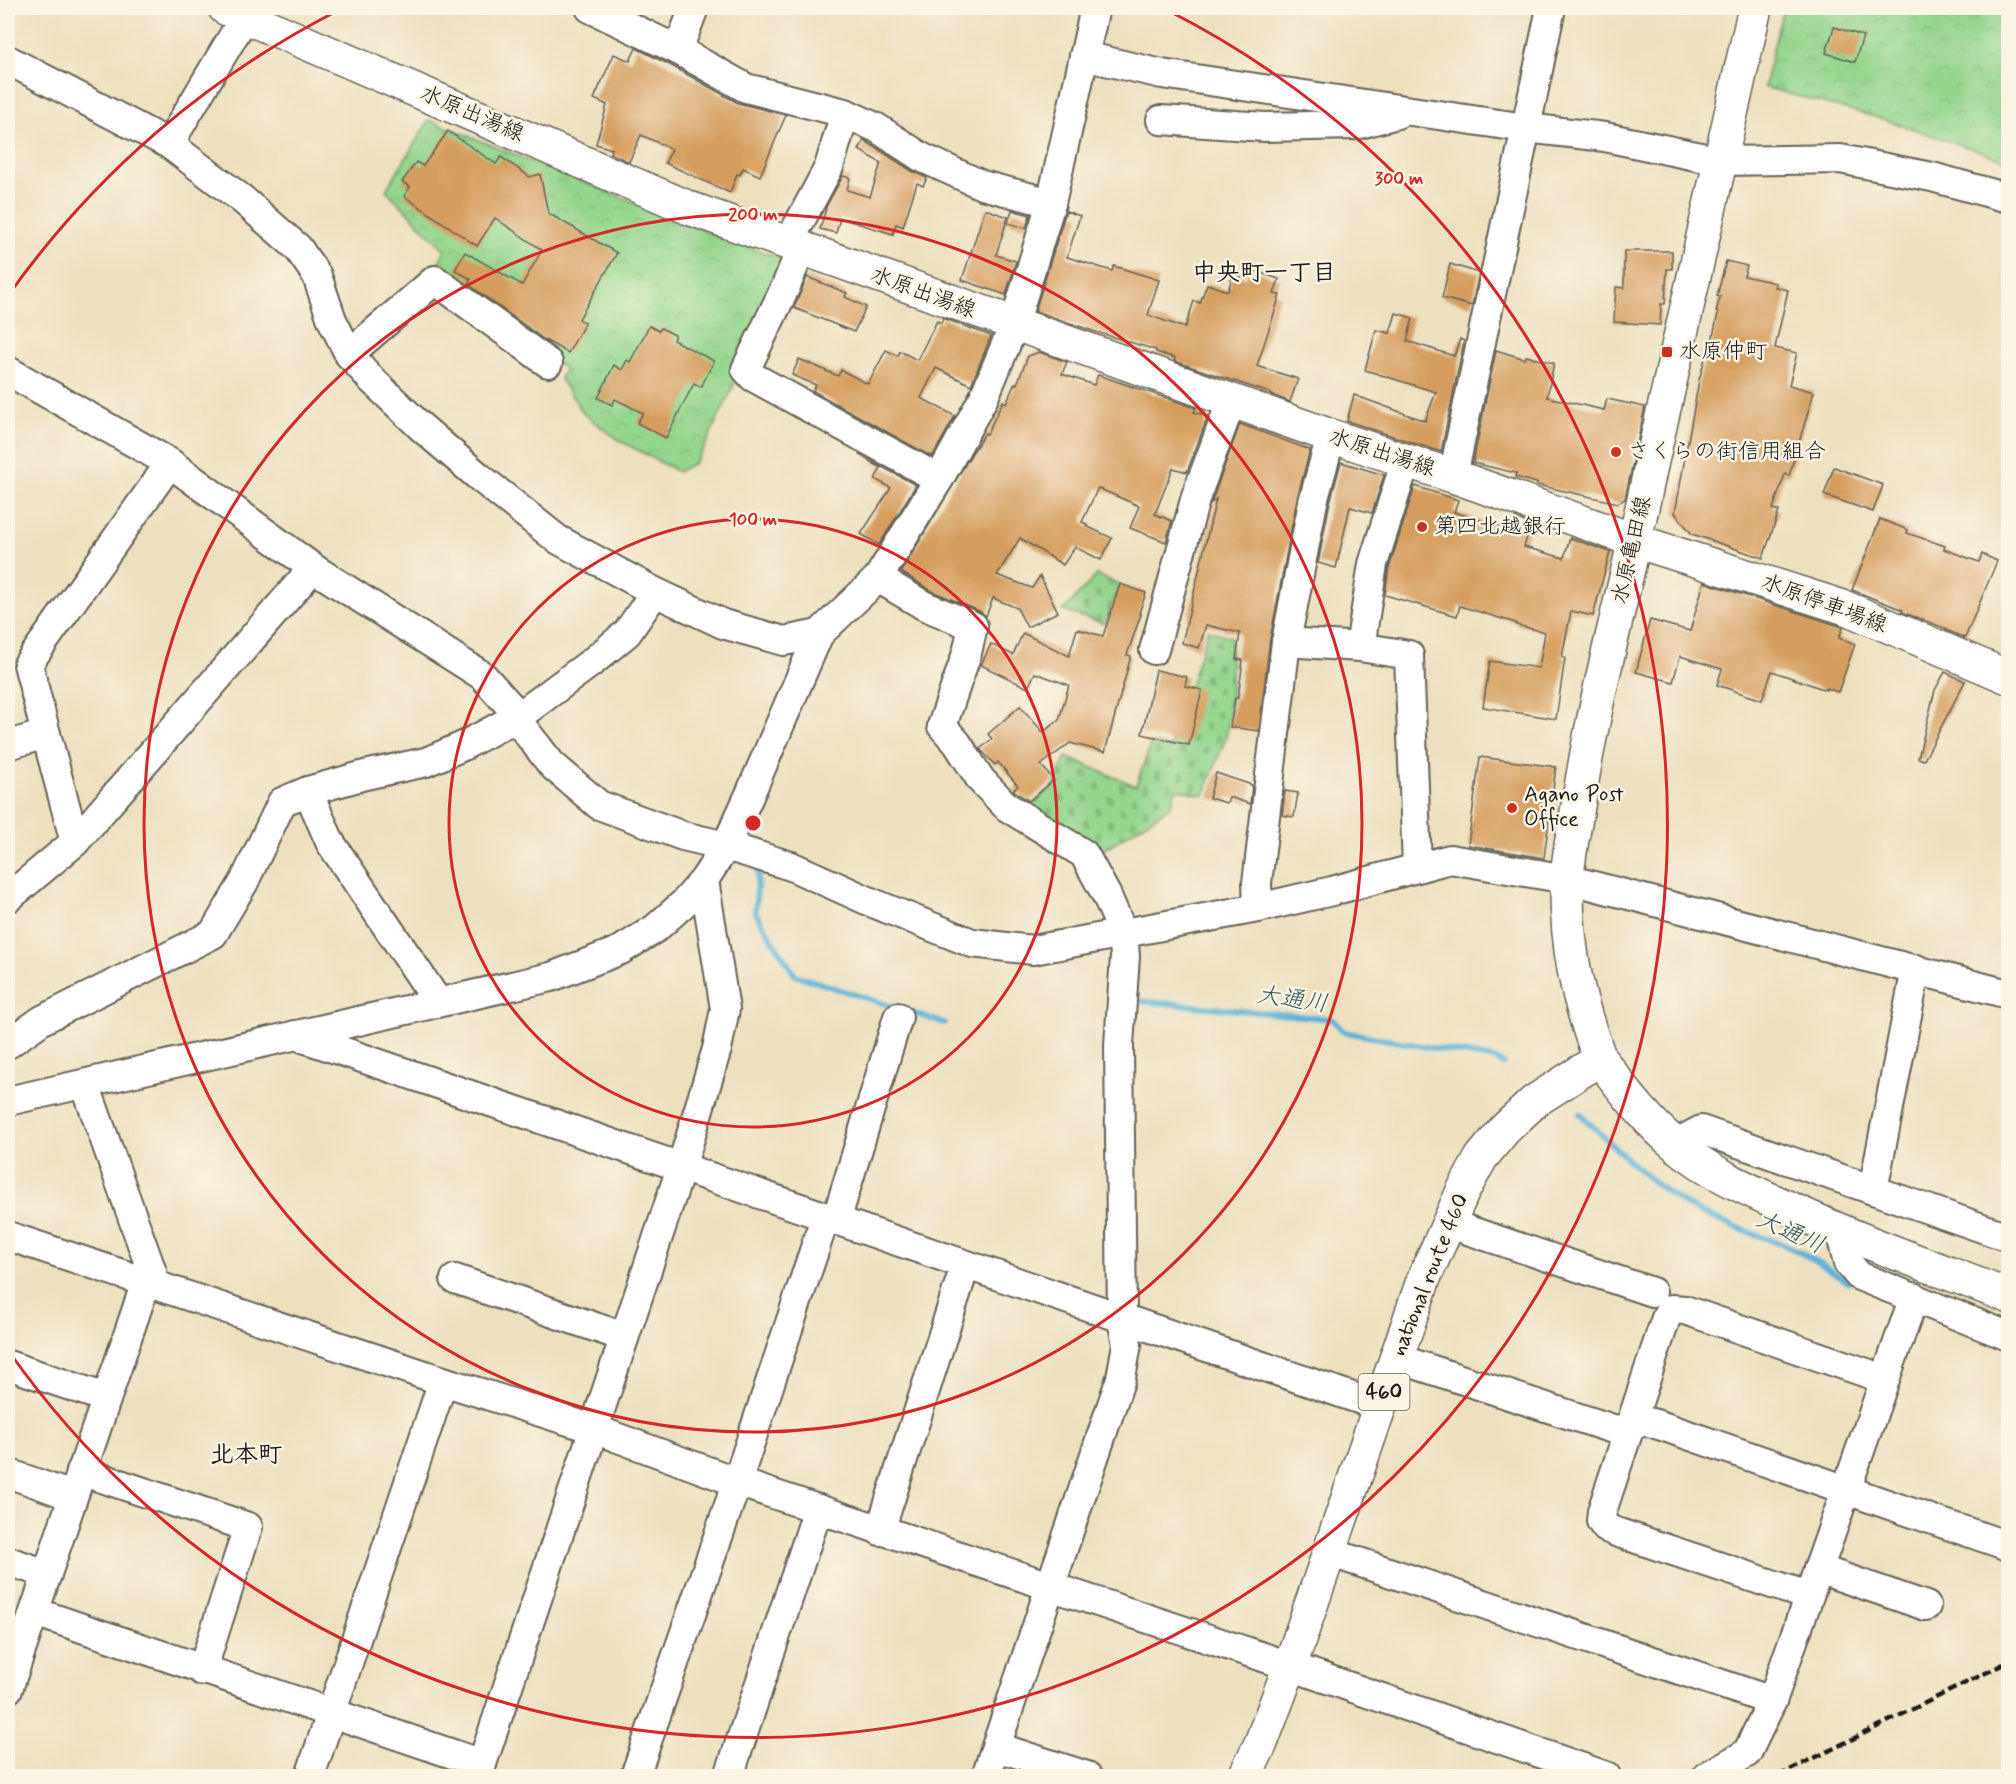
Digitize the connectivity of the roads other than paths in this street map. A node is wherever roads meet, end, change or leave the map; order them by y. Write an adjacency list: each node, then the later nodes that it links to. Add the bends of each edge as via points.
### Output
1 (590, 8): 7 (street)
2 (694, 8): 7 (street)
3 (1095, 8): 8 (street)
4 (1551, 8): 13 (street)
5 (1755, 8): 15 (main road, 水原亀田線)
6 (240, 10): 14 (street); 18 (main road, 水原出湯線, via 689,208)
7 (678, 50): 11 (street, via 746,88)
8 (1084, 56): 10 (street, via 1162,74); 17 (street)
9 (8, 60): 14 (street)
10 (1407, 111): 12 (street, via 1356,125 1265,127); 13 (street)
11 (845, 113): 17 (street, via 877,128 921,157 982,185); 18 (street, via 830,167)
12 (1161, 120)
13 (1526, 128): 15 (street, via 1605,137); 27 (street)
14 (168, 144): 20 (street, via 243,200 298,248 317,276)
15 (1720, 161): 16 (street, via 1840,159 1932,177); 29 (main road, 水原亀田線)
16 (2008, 198)
17 (1051, 203): 19 (street)
18 (794, 246): 19 (main road, 水原出湯線); 28 (street, via 786,286 746,369 753,377)
19 (1014, 325): 23 (main road, 水原出湯線); 28 (street, via 984,397)
20 (349, 354): 21 (street, via 435,280); 32 (street, via 422,427 556,538)
21 (548, 363)
22 (8, 371): 26 (street)
23 (1232, 400): 24 (main road, 水原出湯線); 36 (street, via 1196,496)
24 (1331, 436): 25 (main road, 水原出湯線); 34 (street, via 1313,502)
25 (1406, 460): 27 (main road, 水原出湯線); 35 (street, via 1373,564)
26 (170, 463): 30 (street); 39 (street, via 28,664)
27 (1453, 476): 29 (main road, 水原出湯線)
28 (939, 479): 31 (street)
29 (1636, 541): 37 (main road, 水原停車場線, via 1846,608); 45 (main road, 水原亀田線, via 1585,763)
30 (313, 568): 38 (street, via 483,676); 42 (street)
31 (878, 578): 33 (street); 49 (street, via 925,606 973,626 942,726 1006,807 1084,854)
32 (655, 592): 33 (street, via 723,624 784,641); 38 (street, via 627,633)
33 (819, 634): 43 (street)
34 (1286, 642): 35 (street); 48 (street, via 1257,883)
35 (1360, 647): 44 (street, via 1409,655)
36 (1154, 650)
37 (2008, 677)
38 (519, 716): 41 (street, via 426,762); 43 (street, via 520,724 552,765 599,806 683,836)
39 (46, 734): 40 (street); 42 (street)
40 (8, 744)
41 (308, 791): 52 (street, via 330,842); 55 (street, via 282,802 244,882 213,934 42,1020)
42 (75, 842): 47 (street)
43 (726, 846): 46 (street); 49 (street, via 791,866 972,943 1033,950)
44 (1417, 868): 45 (street, via 1450,859); 48 (street)
45 (1567, 879): 50 (street); 56 (main road, 水原亀田線, via 1575,981)
46 (704, 880): 52 (street, via 656,928 621,950 550,977); 60 (street, via 725,1009)
47 (8, 898)
48 (1258, 908): 49 (street)
49 (1123, 933): 73 (street, via 1119,1045)
50 (1916, 969): 51 (street); 61 (street)
51 (2008, 994)
52 (438, 1002): 54 (street)
53 (898, 1017): 62 (street)
54 (295, 1035): 57 (street); 60 (street)
55 (8, 1044)
56 (1600, 1059): 59 (main road, via 1637,1106); 63 (main road, national route 460 / 460, via 1535,1101 1505,1129 1481,1158)
57 (85, 1084): 58 (street); 69 (street, via 152,1272)
58 (8, 1101)
59 (1675, 1144): 61 (street, via 1701,1130); 64 (main road, via 1741,1186)
60 (681, 1168): 62 (street); 75 (street)
61 (1874, 1190): 66 (street)
62 (830, 1220): 67 (street); 85 (street)
63 (1448, 1223): 70 (street); 76 (main road, national route 460 / 460)
64 (1840, 1231): 71 (main road); 72 (street, via 1848,1263 1859,1276)
65 (8, 1236): 69 (street)
66 (2008, 1237)
67 (965, 1266): 73 (street); 89 (street)
68 (454, 1279): 75 (street)
69 (146, 1282): 79 (street); 80 (street)
70 (1652, 1292)
71 (2008, 1296)
72 (1914, 1297): 74 (street); 78 (street)
73 (1122, 1320): 81 (street); 95 (street, via 1126,1344 1121,1378)
74 (2008, 1336)
75 (624, 1337): 82 (street)
76 (1396, 1358): 81 (main road, national route 460 / 460); 83 (street, via 1613,1429)
77 (8, 1365): 80 (street)
78 (1884, 1379): 83 (street, via 1685,1310 1672,1309); 87 (street)
79 (443, 1382): 82 (street); 103 (street)
80 (106, 1398): 86 (street)
81 (1379, 1406): 91 (main road, national route 460 / 460)
82 (594, 1429): 85 (street); 105 (street)
83 (1630, 1429): 87 (street, via 1646,1422 1665,1427); 96 (street, via 1602,1511 1601,1521 1606,1527)
84 (8, 1473): 86 (street)
85 (737, 1482): 88 (street); 107 (street)
86 (76, 1484): 94 (street); 100 (street, via 249,1527)
87 (1845, 1488): 90 (street); 93 (street)
88 (818, 1509): 89 (street); 108 (street)
89 (880, 1531): 95 (street)
90 (2008, 1546)
91 (1329, 1552): 99 (main road, national route 460 / 460); 102 (street)
92 (8, 1561): 94 (street)
93 (1818, 1569): 96 (street); 97 (street)
94 (47, 1574): 98 (street)
95 (1052, 1587): 99 (street); 104 (street)
96 (1808, 1596): 102 (street)
97 (1926, 1606)
98 (35, 1612): 100 (street); 101 (street)
99 (1290, 1666): 111 (main road, national route 460 / 460); 112 (street)
100 (202, 1671): 103 (street)
101 (8, 1689)
102 (1772, 1701): 113 (street, via 1747,1753)
103 (331, 1714): 105 (street); 106 (street)
104 (997, 1747): 109 (street); 110 (street)
105 (480, 1770)
106 (310, 1776)
107 (635, 1776)
108 (729, 1776)
109 (986, 1776)
110 (1087, 1776)
111 (1245, 1776)
112 (1606, 1776)
113 (1707, 1776)

